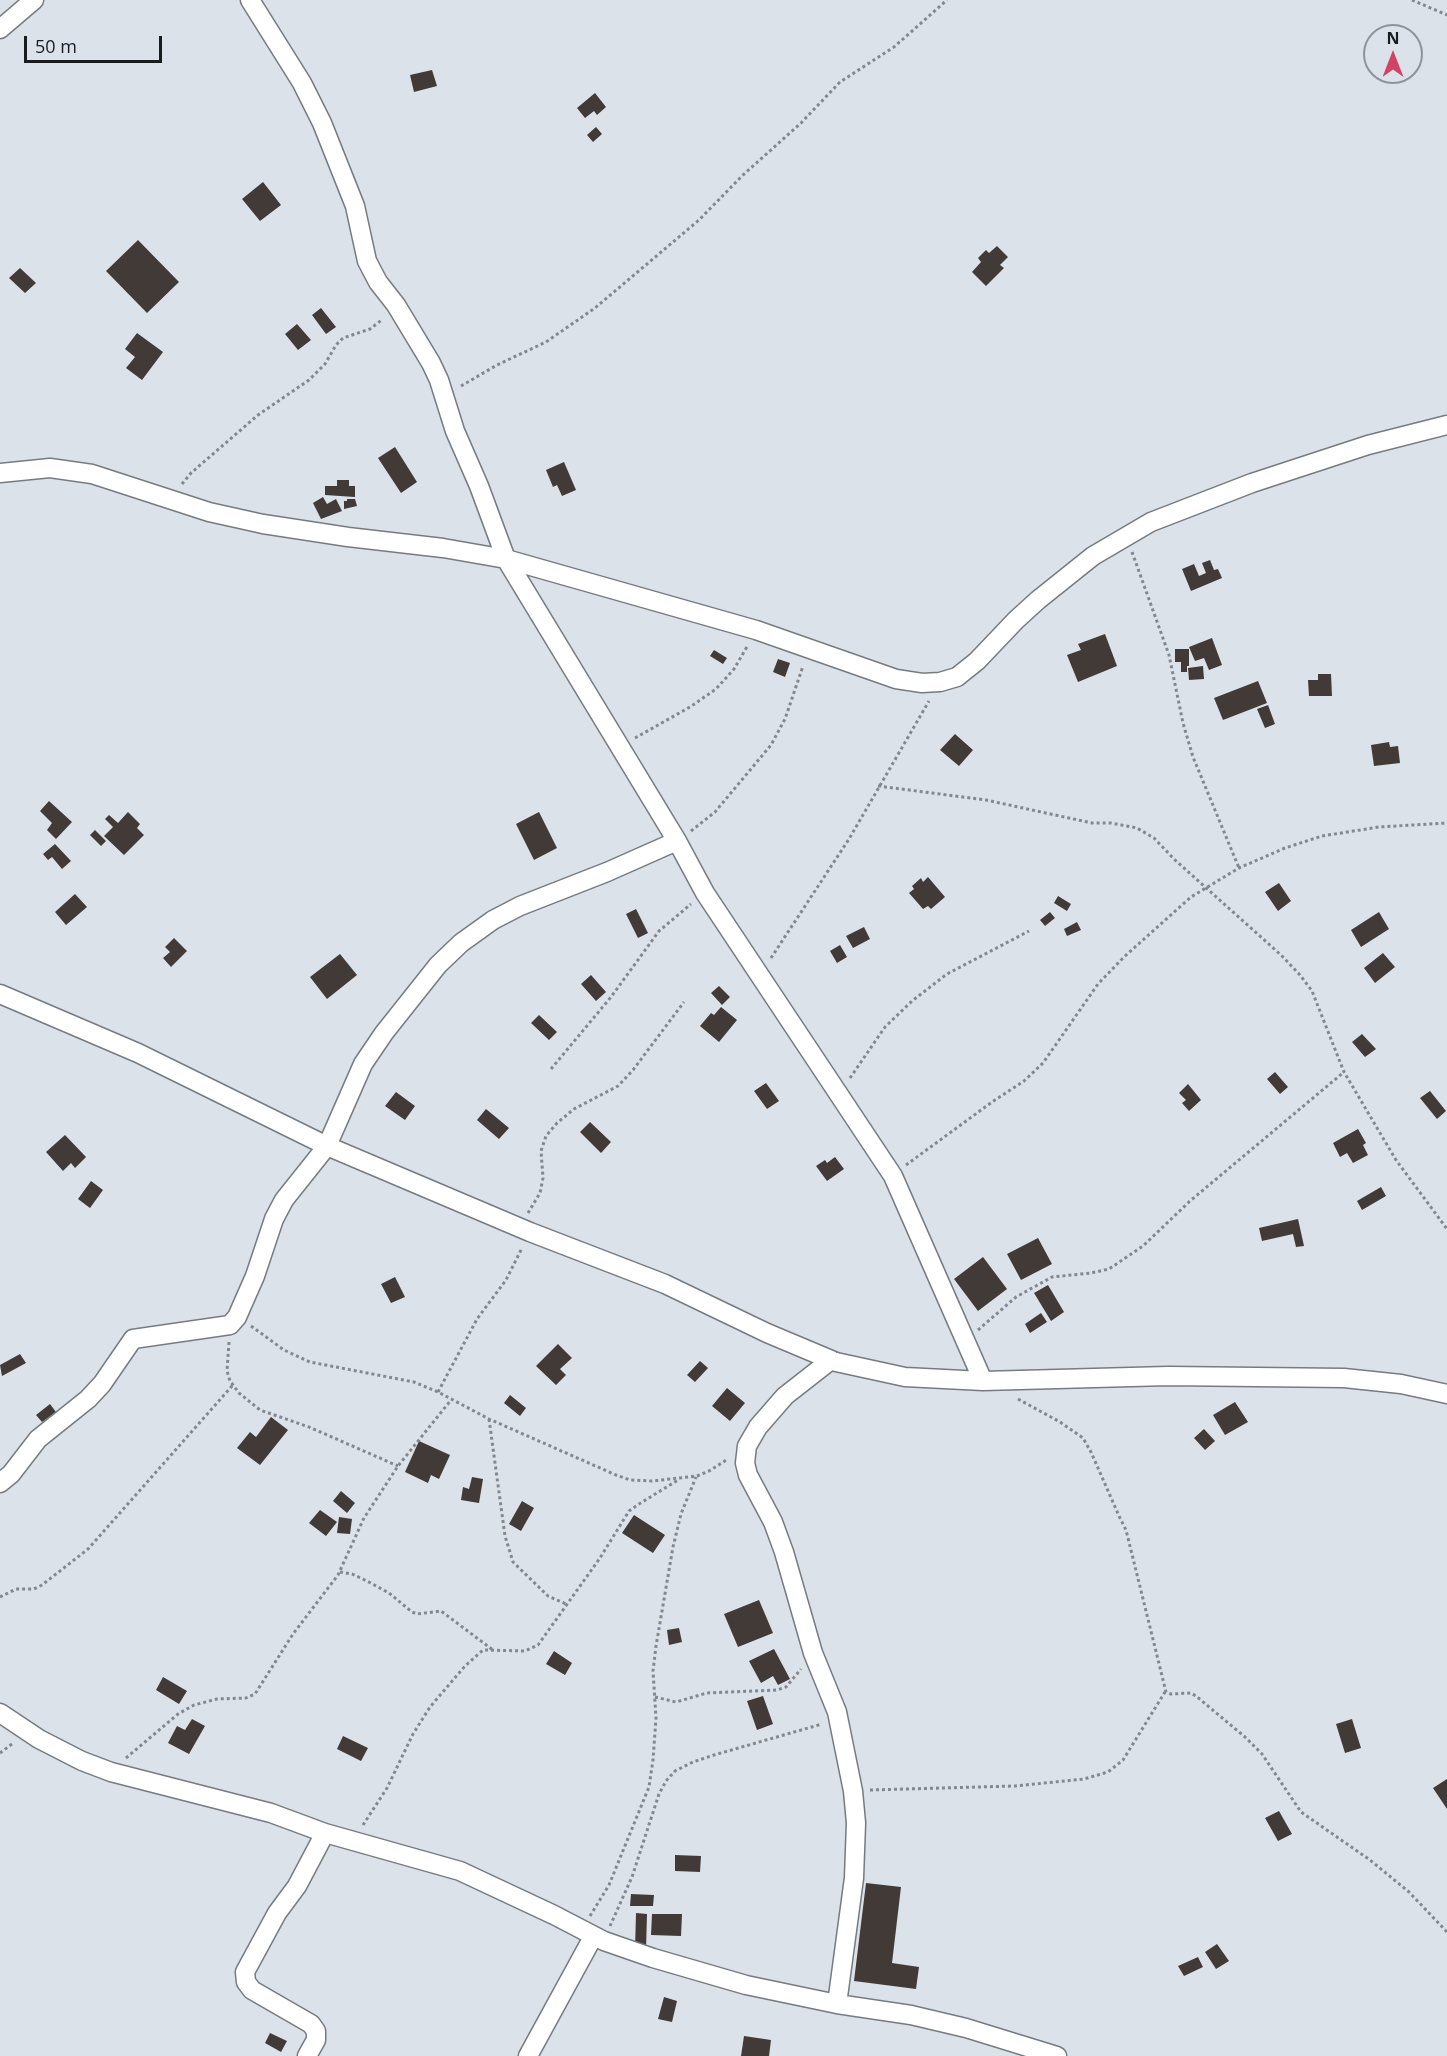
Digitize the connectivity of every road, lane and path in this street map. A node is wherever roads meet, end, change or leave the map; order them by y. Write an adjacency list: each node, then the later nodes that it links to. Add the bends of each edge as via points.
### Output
1 (34, 0): 6 (street)
2 (250, 0): 7 (street, via 322,123 355,206 367,261)
3 (947, 0): 8 (path, via 894,47 840,82 699,220 595,308 546,342 497,365)
4 (1412, 0): 5 (path)
5 (1447, 15)
6 (0, 29)
7 (396, 304): 8 (street, via 431,363); 11 (path, via 370,329 343,338 309,380 258,415 191,473)
8 (444, 397): 13 (street)
9 (1447, 425): 12 (street, via 1368,445 1252,483 1151,522)
10 (0, 473): 11 (street, via 50,468 92,474)
11 (169, 499): 13 (street, via 263,524)
12 (1126, 536): 16 (street, via 1093,556 1038,600 957,677); 21 (path, via 1169,656 1193,757)
13 (506, 559): 14 (street); 17 (street)
14 (756, 630): 15 (street); 17 (path, via 734,669 716,688)
15 (809, 647): 16 (street, via 896,679); 20 (path, via 785,719 771,745 715,812)
16 (940, 682): 18 (path)
17 (620, 746): 20 (street)
18 (878, 786): 22 (path, via 986,800 1081,821 1137,828 1154,838); 25 (path, via 849,839)
19 (1447, 824): 21 (path, via 1379,827 1322,836)
20 (677, 841): 23 (street); 31 (street, via 520,906 461,943 412,996 363,1064)
21 (1239, 868): 22 (path)
22 (1208, 887): 29 (path, via 1282,956 1312,991); 32 (path, via 1191,897 1098,984 1043,1063 1024,1081)
23 (705, 893): 25 (street); 28 (path, via 659,931)
24 (1029, 931): 30 (path, via 947,974 912,1000 885,1027)
25 (760, 975): 30 (street)
26 (0, 994): 31 (street, via 138,1053)
27 (684, 1002): 34 (path, via 618,1086 574,1109 546,1136 540,1193)
28 (551, 1069)
29 (1344, 1072): 33 (path, via 1396,1160); 36 (path, via 1190,1201 1143,1246 1109,1269 1052,1277 1036,1285)
30 (839, 1095): 32 (street)
31 (327, 1146): 34 (street); 35 (street, via 284,1200)
32 (892, 1176): 36 (street)
33 (1447, 1229)
34 (523, 1230): 37 (street, via 665,1284); 40 (path, via 506,1280 477,1319)
35 (234, 1321): 39 (path, via 227,1371); 40 (path, via 310,1362 399,1378); 48 (street, via 133,1339 102,1384 38,1439)
36 (965, 1341): 38 (street)
37 (831, 1360): 38 (street, via 904,1377); 44 (street, via 785,1396)
38 (991, 1380): 41 (street, via 1344,1378); 54 (path, via 1083,1438 1091,1452 1126,1530)
39 (233, 1385): 45 (path, via 260,1410); 50 (path, via 88,1549 42,1585 16,1589)
40 (438, 1392): 42 (path)
41 (1447, 1394)
42 (451, 1400): 43 (path); 45 (path)
43 (489, 1419): 47 (path, via 630,1480); 51 (path, via 513,1562 548,1596)
44 (747, 1446): 46 (path); 53 (street, via 748,1475 781,1542)
45 (398, 1466): 49 (path, via 364,1518)
46 (696, 1476): 47 (path); 55 (path, via 672,1547 653,1671)
47 (680, 1479): 51 (path, via 629,1511)
48 (0, 1484)
49 (340, 1572): 52 (path, via 367,1581 417,1614 441,1611); 58 (path, via 292,1634 255,1694 194,1705)
50 (0, 1597)
51 (567, 1604): 52 (path, via 538,1645 525,1651)
52 (492, 1650): 61 (path, via 483,1650 472,1658 430,1707 374,1811)
53 (813, 1653): 55 (path, via 786,1687 777,1690 707,1693 676,1702); 57 (street)
54 (1166, 1692): 59 (path, via 1123,1761 1108,1772 1084,1779 1015,1786); 62 (path, via 1196,1696 1245,1737 1262,1754 1300,1812 1370,1860 1409,1892)
55 (655, 1697): 63 (path, via 648,1787)
56 (0, 1713): 58 (street, via 39,1739)
57 (838, 1719): 59 (street); 63 (path, via 704,1758 675,1771 659,1794 632,1877)
58 (111, 1772): 60 (street, via 271,1813)
59 (853, 1791): 64 (street, via 854,1878)
60 (324, 1833): 61 (street); 65 (street, via 245,1972 252,1990 311,2024 316,2040)
61 (350, 1840): 63 (street, via 460,1871)
62 (1447, 1932)
63 (593, 1936): 64 (street, via 746,1985); 66 (street)
64 (837, 2004): 67 (street, via 966,2028)
65 (307, 2056)
66 (528, 2056)
67 (1057, 2056)

